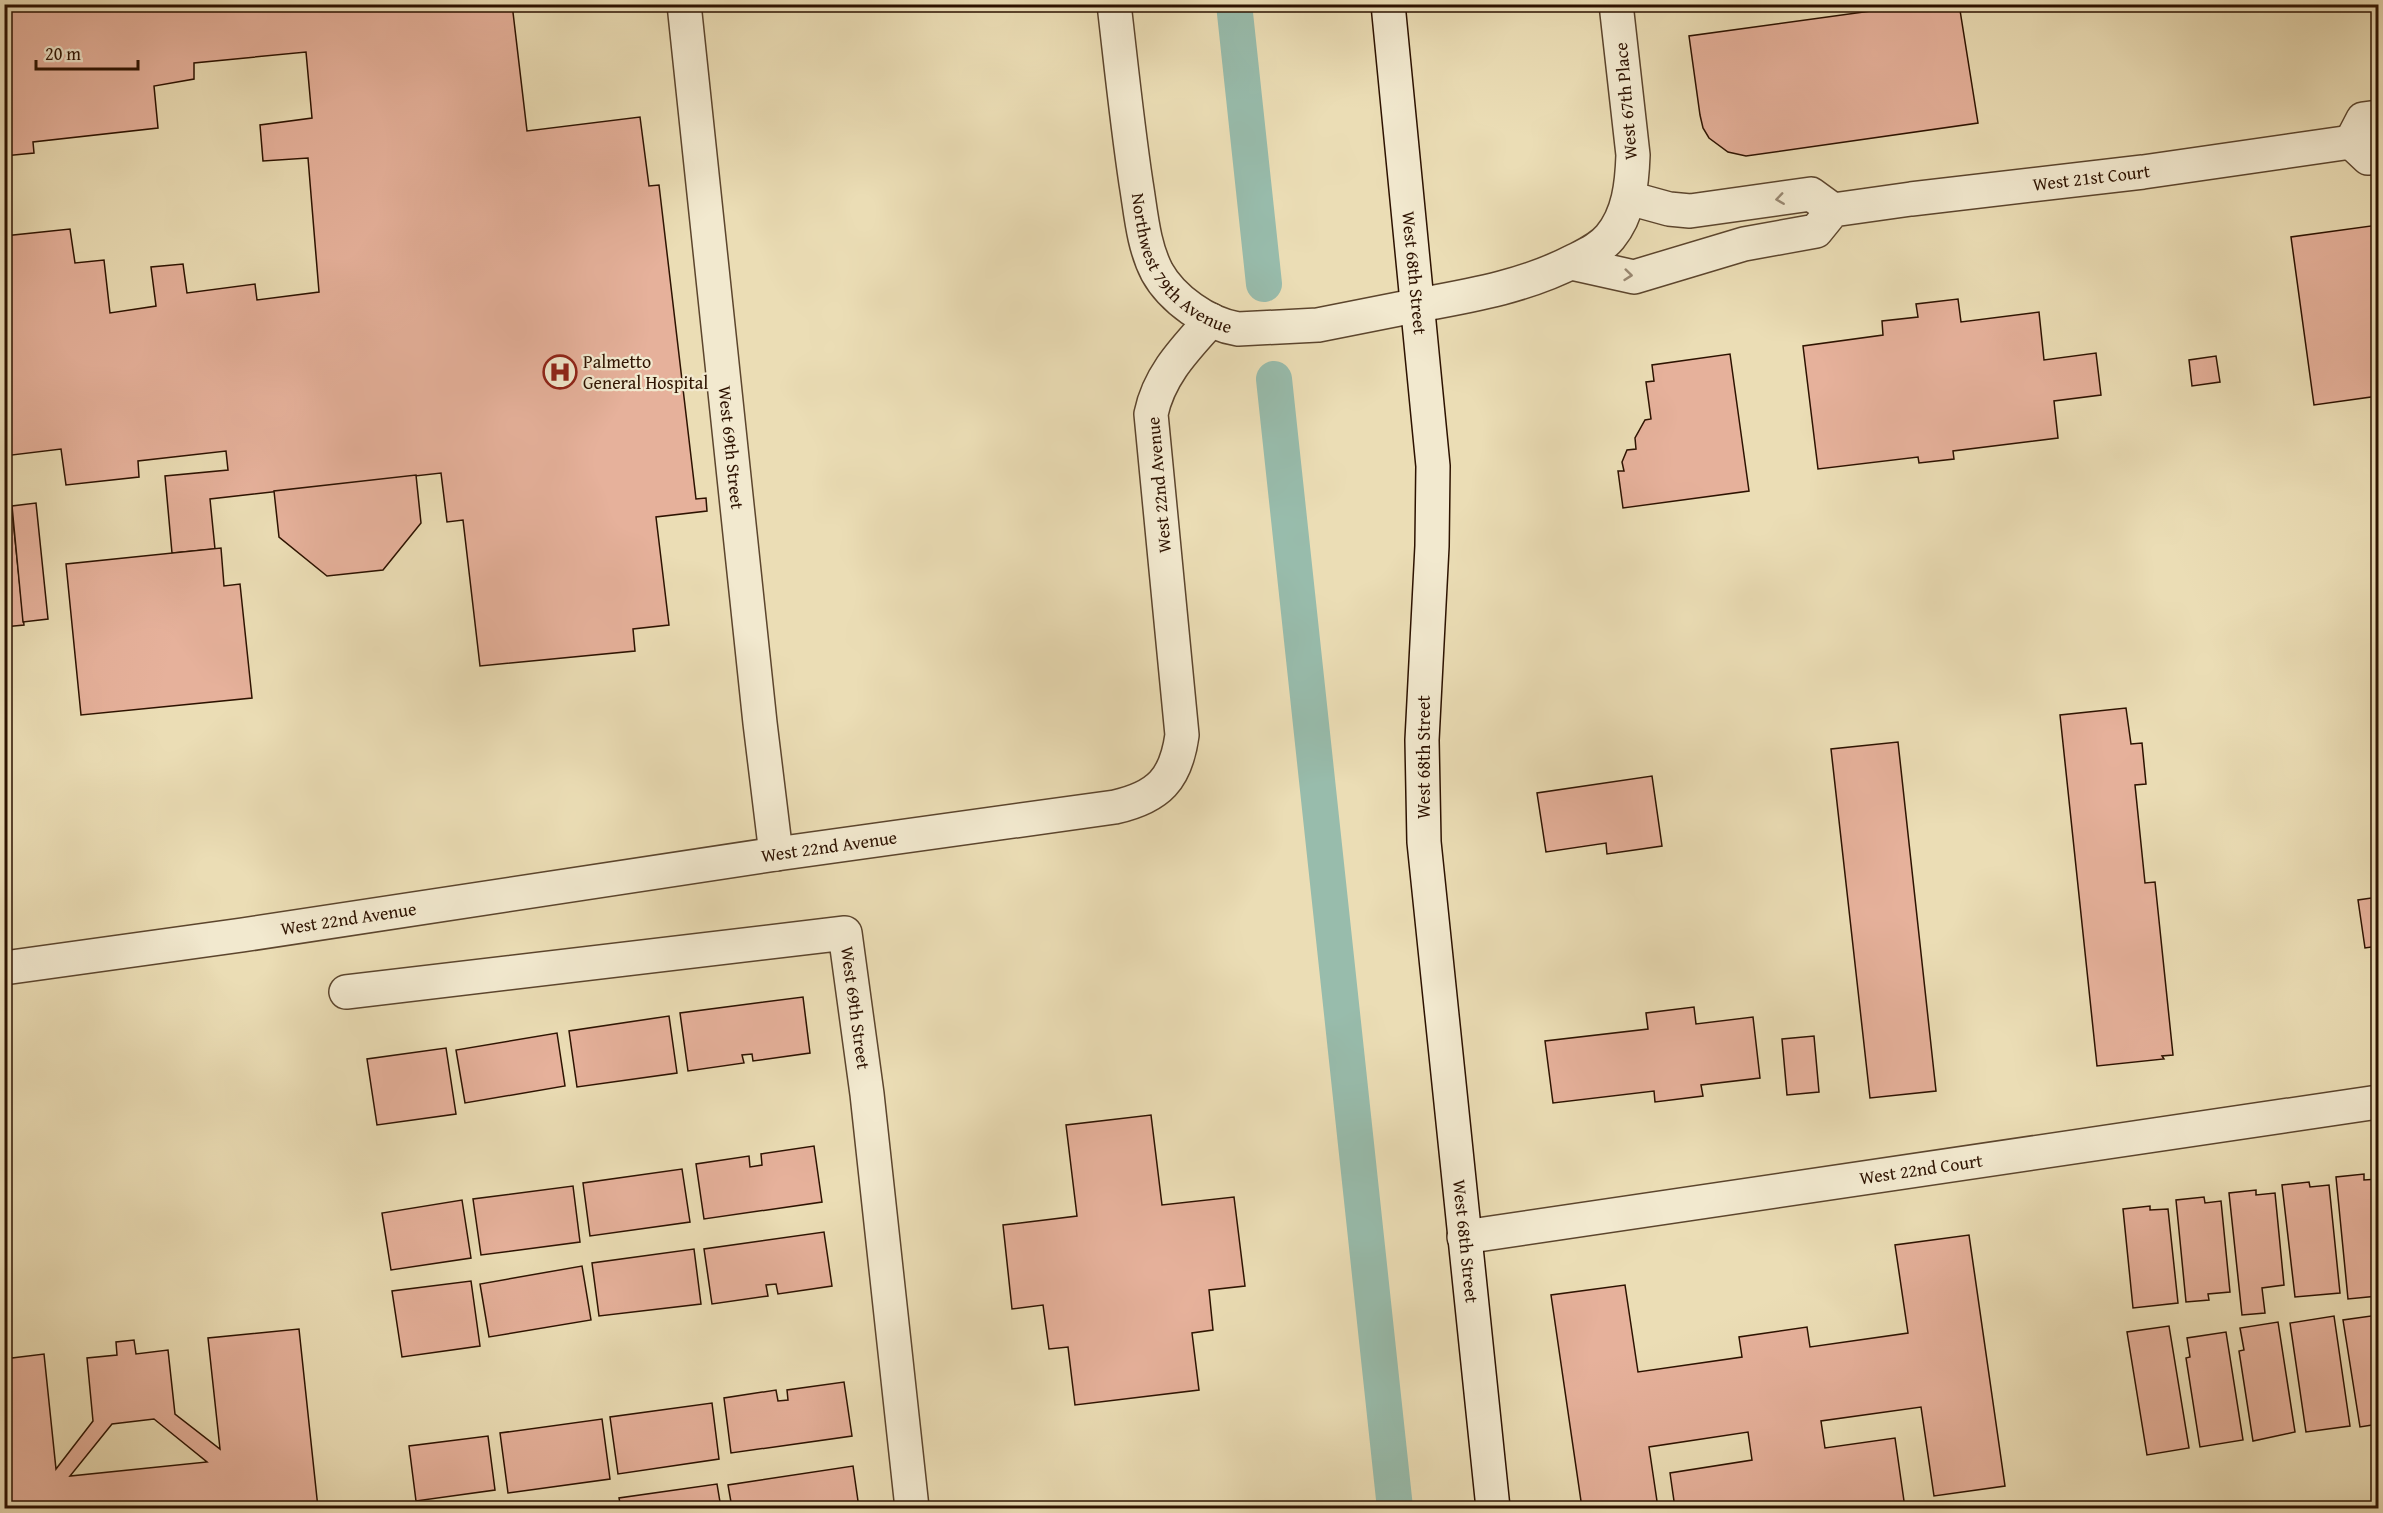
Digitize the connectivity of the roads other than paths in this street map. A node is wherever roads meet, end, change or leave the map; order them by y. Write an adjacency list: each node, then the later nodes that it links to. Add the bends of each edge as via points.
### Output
1 (684, 4): 12 (street, West 69th Street)
2 (1114, 4): 11 (street, Northwest 79th Avenue, via 1130,143 1148,251 1166,285)
3 (1388, 4): 10 (street, West 68th Street)
4 (1616, 4): 7 (street, West 67th Place, via 1633,155)
5 (2379, 117): 6 (street, West 21st Court, via 2364,119)
6 (2365, 149): 8 (street, West 21st Court)
7 (1629, 198): 8 (street, one-way to 7, via 1811,194 1690,211); 9 (street, via 1609,238)
8 (1833, 210): 9 (street, one-way to 8, via 1634,277 1744,244 1815,231)
9 (1571, 263): 10 (street, via 1512,287)
10 (1419, 305): 11 (street, Northwest 79th Avenue, via 1308,326 1238,328); 16 (street, West 68th Street, via 1434,510 1422,740 1424,842)
11 (1210, 320): 12 (street, West 22nd Avenue, via 1164,377 1151,414 1181,711 1179,758 1168,777 1149,794 1115,807)
12 (776, 854): 13 (street, West 22nd Avenue)
13 (4, 968)
14 (346, 992): 17 (street, West 69th Street, via 845,933 867,1094)
15 (2379, 1102): 16 (street, West 22nd Court)
16 (1464, 1237): 18 (street, West 68th Street)
17 (912, 1509)
18 (1493, 1509)

